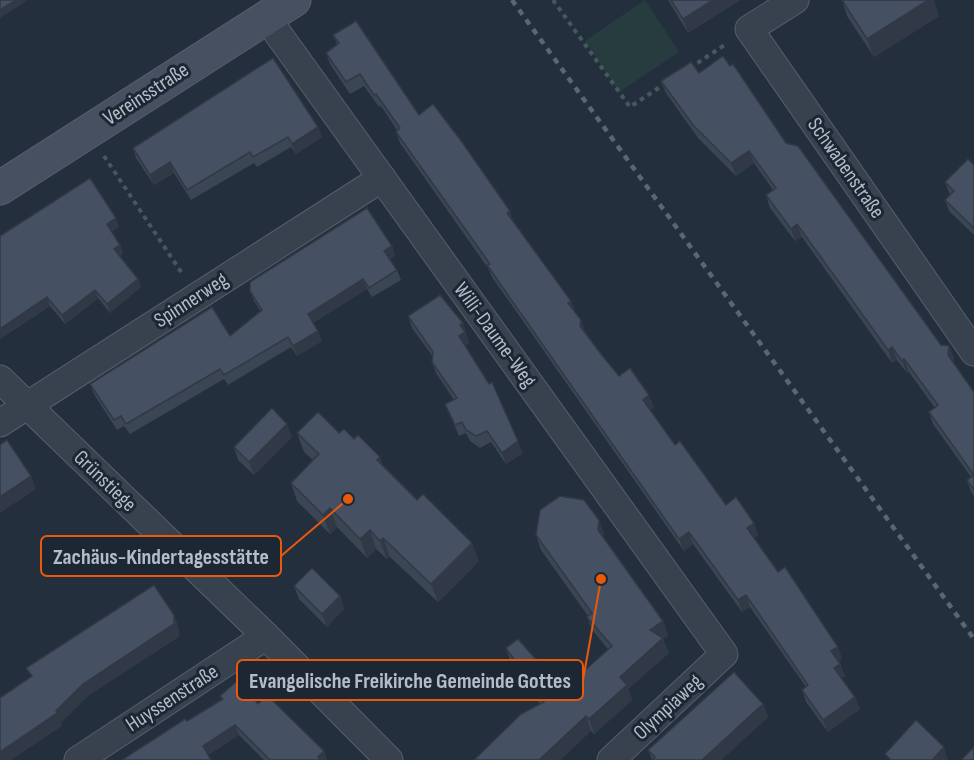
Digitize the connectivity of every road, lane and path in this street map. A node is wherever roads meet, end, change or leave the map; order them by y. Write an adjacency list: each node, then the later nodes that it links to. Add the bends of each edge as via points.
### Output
1 (294, 0): 4 (street, Vereinsstraße)
2 (553, 0): 7 (path, via 630,106)
3 (795, 0): 5 (street)
4 (266, 17): 8 (street, Vereinsstraße); 9 (street, Willi-Daume-Weg)
5 (749, 29): 6 (path); 12 (street, Schwabenstraße)
6 (679, 74)
7 (669, 81)
8 (87, 132): 10 (street, Vereinsstraße); 11 (path)
9 (382, 178): 11 (street, Spinnerweg); 17 (street, Willi-Daume-Weg)
10 (0, 188)
11 (197, 295): 14 (street, Spinnerweg)
12 (974, 352)
13 (0, 379): 14 (street, Grünstiege)
14 (27, 406): 15 (street, Spinnerweg); 16 (street, Grünstiege)
15 (0, 423)
16 (266, 636): 18 (street, Huyssenstraße); 19 (street, Grünstiege)
17 (724, 654): 20 (street, Olympiaweg)
18 (78, 760)
19 (389, 760)
20 (611, 760)

